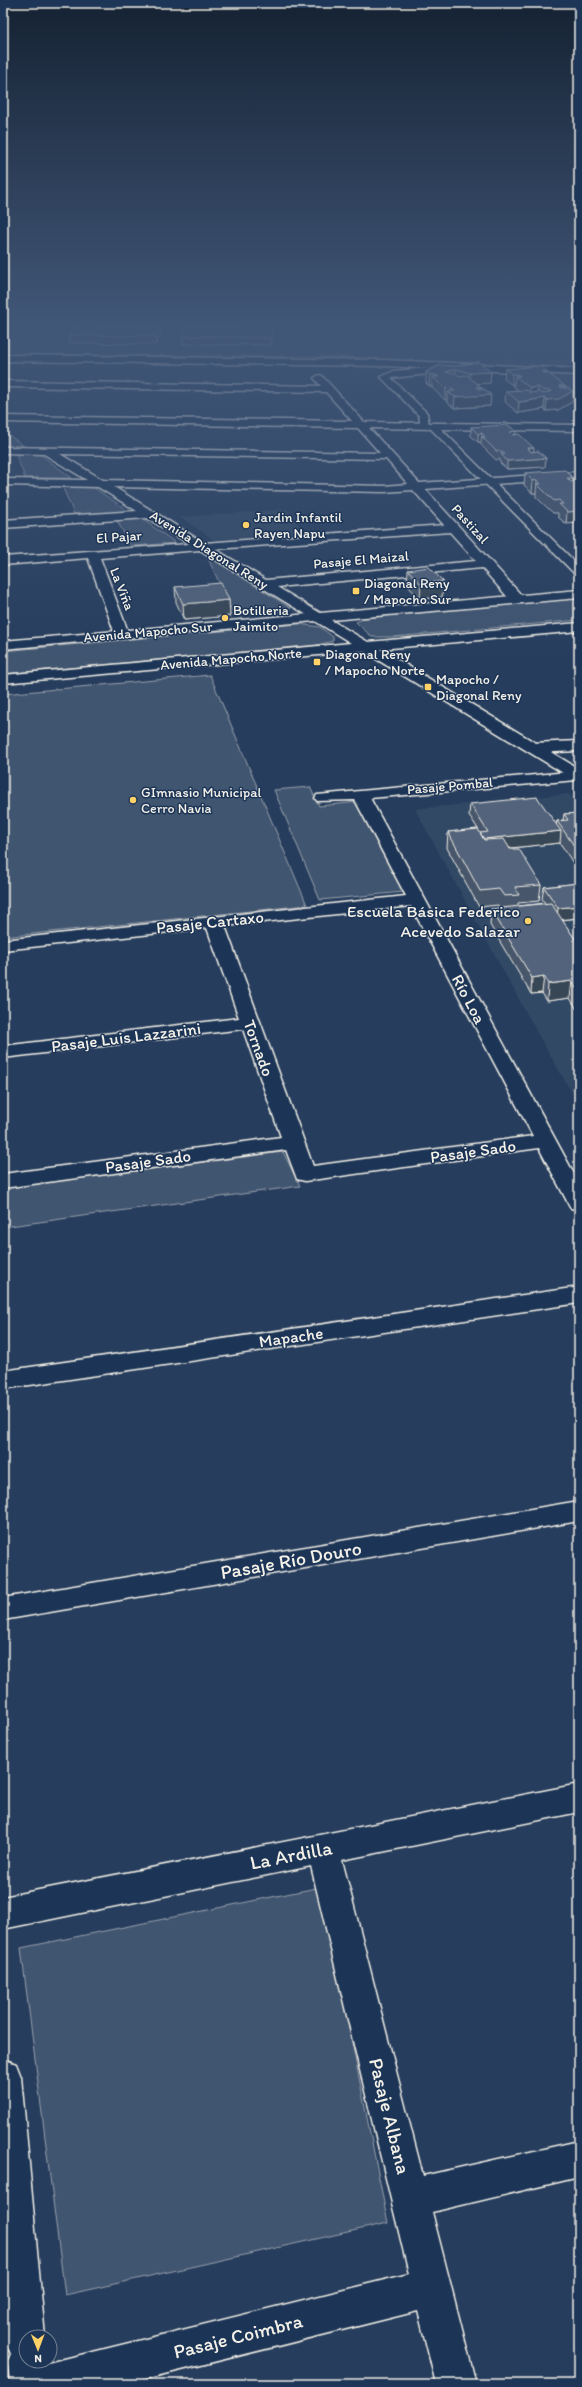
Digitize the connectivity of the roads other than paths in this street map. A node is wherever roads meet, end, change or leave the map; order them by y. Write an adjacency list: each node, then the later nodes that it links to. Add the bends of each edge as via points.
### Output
1 (371, 436): 6 (street, Pastizal)
2 (440, 436): 9 (lane)
3 (27, 439): 5 (street, Avenida Diagonal Reny)
4 (3, 450): 5 (street)
5 (46, 450): 6 (street); 10 (street, Avenida Diagonal Reny)
6 (389, 456): 11 (street, Pastizal)
7 (579, 475): 9 (street)
8 (3, 482): 10 (street)
9 (489, 482): 11 (street); 19 (lane)
10 (101, 484): 11 (street, via 384,489); 12 (street, Avenida Diagonal Reny)
11 (417, 487): 14 (street, Pastizal)
12 (149, 514): 13 (street); 15 (street, Avenida Diagonal Reny)
13 (3, 524)
14 (453, 528): 15 (street, El Pajar); 18 (street, Pastizal)
15 (204, 547): 16 (street, El Pajar); 20 (street, Avenida Diagonal Reny)
16 (92, 554): 17 (street, El Pajar); 25 (street, La Viña)
17 (3, 561)
18 (486, 564): 20 (street, Pasaje El Maizal); 22 (street, Pastizal)
19 (579, 572)
20 (263, 584): 23 (street, Avenida Diagonal Reny)
21 (579, 594): 22 (street, Avenida Mapocho Sur)
22 (517, 599): 23 (street, Avenida Mapocho Sur)
23 (317, 617): 25 (street, Avenida Mapocho Sur); 27 (street, Avenida Diagonal Reny)
24 (579, 627): 27 (street, Avenida Mapocho Norte)
25 (122, 634): 26 (street, Avenida Mapocho Sur)
26 (3, 645)
27 (365, 646): 28 (street, Avenida Mapocho Norte); 30 (street, Avenida Diagonal Reny)
28 (3, 679)
29 (579, 746): 30 (street)
30 (532, 748): 31 (street, Avenida Diagonal Reny)
31 (578, 776): 32 (street, Pasaje Pombal)
32 (360, 794): 33 (street, Pasaje Pombal); 34 (street, Río Loa)
33 (323, 798)
34 (417, 900): 35 (street, Pasaje Cartaxo); 39 (street, Río Loa)
35 (214, 922): 36 (street, Pasaje Cartaxo); 37 (street, Tornado)
36 (3, 945)
37 (250, 1022): 38 (street, Pasaje Luis Lazzarini); 40 (street, Tornado)
38 (3, 1052)
39 (546, 1141): 41 (street, Pasaje Sado); 43 (street, Río Loa)
40 (294, 1142): 41 (street, Tornado); 42 (street, Pasaje Sado)
41 (305, 1174)
42 (3, 1181)
43 (579, 1203)
44 (579, 1295): 45 (street, Mapache)
45 (3, 1380)
46 (579, 1511): 47 (street, Pasaje Río Douro)
47 (3, 1609)
48 (579, 1798): 49 (street, La Ardilla)
49 (323, 1849): 50 (street, La Ardilla); 53 (street, Pasaje Albana)
50 (3, 1913)
51 (3, 2077): 55 (street)
52 (579, 2159): 53 (street)
53 (410, 2198): 54 (street, Pasaje Albana)
54 (432, 2288): 58 (street, Pasaje Coimbra); 59 (street, Pasaje Albana)
55 (25, 2329)
56 (29, 2369): 57 (street)
57 (30, 2384)
58 (45, 2384)
59 (456, 2384)

